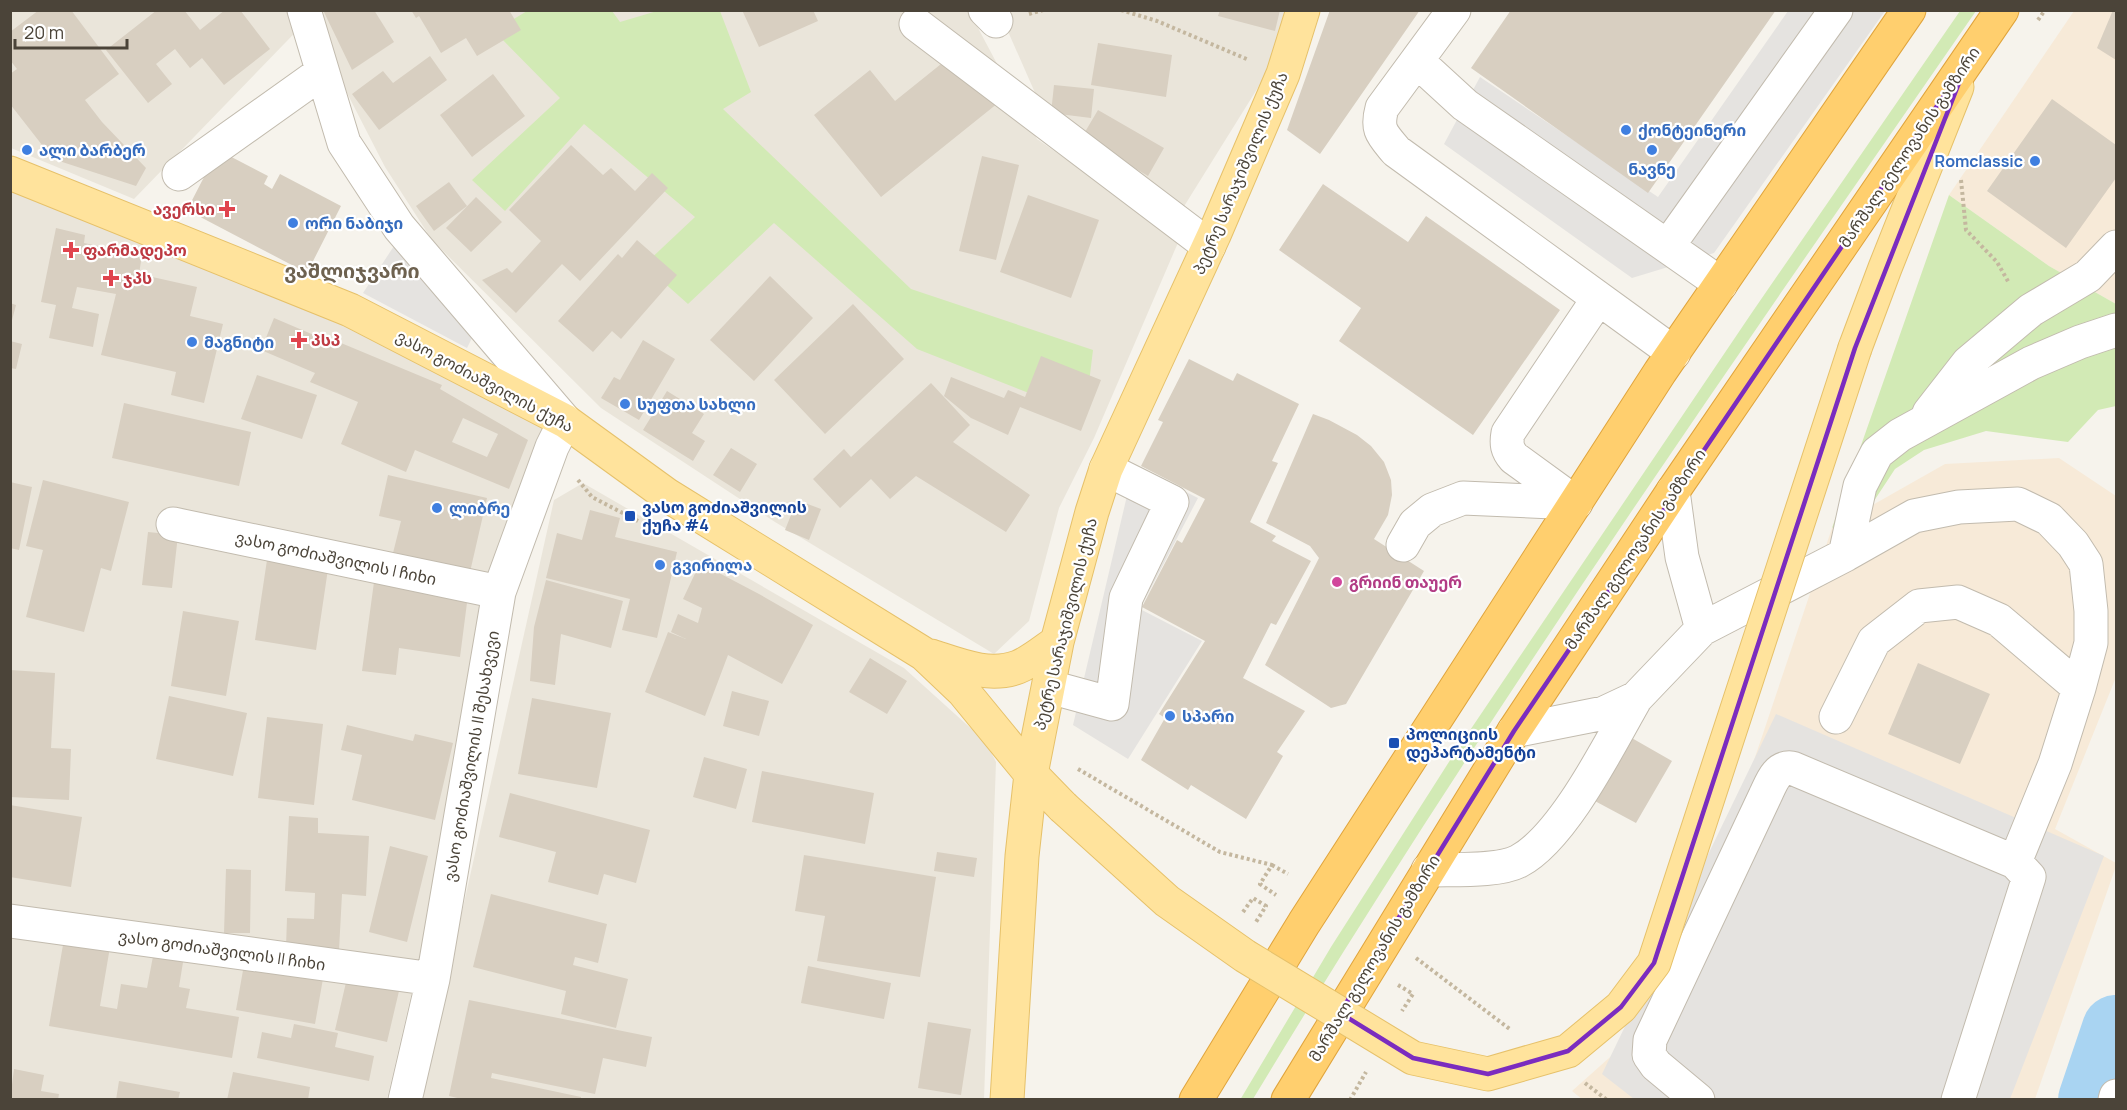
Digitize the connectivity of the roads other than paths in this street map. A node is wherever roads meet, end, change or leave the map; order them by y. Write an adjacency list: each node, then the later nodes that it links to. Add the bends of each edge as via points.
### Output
1 (304, 10): 10 (street)
2 (1303, 10): 13 (main road, პეტრე სარაჯიშვილის ქუჩა, via 1283,74)
3 (1454, 10): 9 (street)
4 (1836, 10): 14 (street)
5 (1909, 10): 16 (highway)
6 (2002, 10): 8 (highway, მარშალ გელოვანის გამზირი)
7 (916, 24): 13 (street)
8 (1968, 60): 23 (highway, მარშალ გელოვანის გამზირი); 37 (main road, ვასო გოძიაშვილის ქუჩა, bridge, via 1855,348 1654,963 1621,1007 1568,1051 1488,1074 1413,1058 1245,956 1167,901)
9 (1417, 61): 14 (street, via 1465,105); 17 (street, via 1382,108 1378,122 1383,136 1396,151)
10 (321, 73): 12 (street); 20 (street, via 344,143 399,227)
11 (10, 173): 20 (main road, ვასო გოძიაშვილის ქუჩა, via 350,310)
12 (179, 174)
13 (1209, 246): 22 (main road, პეტრე სარაჯიშვილის ქუჩა)
14 (1668, 246): 16 (street)
15 (2116, 247): 21 (street, via 2088,276 2031,310 1968,363)
16 (1721, 284): 19 (highway)
17 (1598, 299): 19 (street); 24 (street, via 1506,441 1515,458)
18 (2116, 330): 21 (street, via 2031,363)
19 (1674, 353): 24 (highway)
20 (565, 421): 28 (street, ვასო გოძიაშვილის II შესახვევი); 31 (main road, ვასო გოძიაშვილის ქუჩა, via 667,495)
21 (1920, 423): 27 (street, via 1877,453 1860,486)
22 (1107, 469): 30 (main road, პეტრე სარაჯიშვილის ქუჩა); 32 (street, via 1172,502 1126,597 1112,704)
23 (1673, 491): 29 (street, via 1682,557); 36 (highway, მარშალ გელოვანის გამზირი)
24 (1576, 503): 26 (street, via 1463,498 1432,510 1415,524); 44 (highway)
25 (173, 524): 28 (street, ვასო გოძიაშვილის I ჩიხი)
26 (1403, 545)
27 (1845, 555): 29 (street); 33 (street, via 1914,516 1959,507 2018,504 2049,519 2086,564 2091,643)
28 (499, 592): 41 (street, ვასო გოძიაშვილის II შესახვევი)
29 (1702, 629): 34 (street)
30 (1057, 642): 31 (main road, ვასო გოძიაშვილის ქუჩა, via 1019,667 1000,672 972,669); 32 (main road, პეტრე სარაჯიშვილის ქუჩა)
31 (924, 654): 37 (main road, ვასო გოძიაშვილის ქუჩა, via 963,691)
32 (1050, 687): 37 (main road, პეტრე სარაჯიშვილის ქუჩა)
33 (2079, 688): 35 (street, via 1999,620 1958,602 1919,606 1874,641); 38 (street, via 2055,764)
34 (1636, 698): 36 (street, via 1604,712); 39 (street, via 1568,813 1541,844 1519,861 1499,867)
35 (1836, 717)
36 (1514, 731): 39 (highway, მარშალ გელოვანის გამზირი)
37 (1031, 774): 43 (main road, პეტრე სარაჯიშვილის ქუჩა)
38 (2015, 861): 46 (street, via 1792,768 1778,771 1650,1040 1649,1055 1656,1065); 47 (street, via 2029,877)
39 (1428, 870): 45 (highway, მარშალ გელოვანის გამზირი)
40 (10, 921): 41 (street, ვასო გოძიაშვილის II ჩიხი)
41 (433, 979): 42 (street, ვასო გოძიაშვილის II შესახვევი)
42 (405, 1100)
43 (1007, 1100)
44 (1196, 1100)
45 (1288, 1100)
46 (1698, 1100)
47 (1958, 1100)

